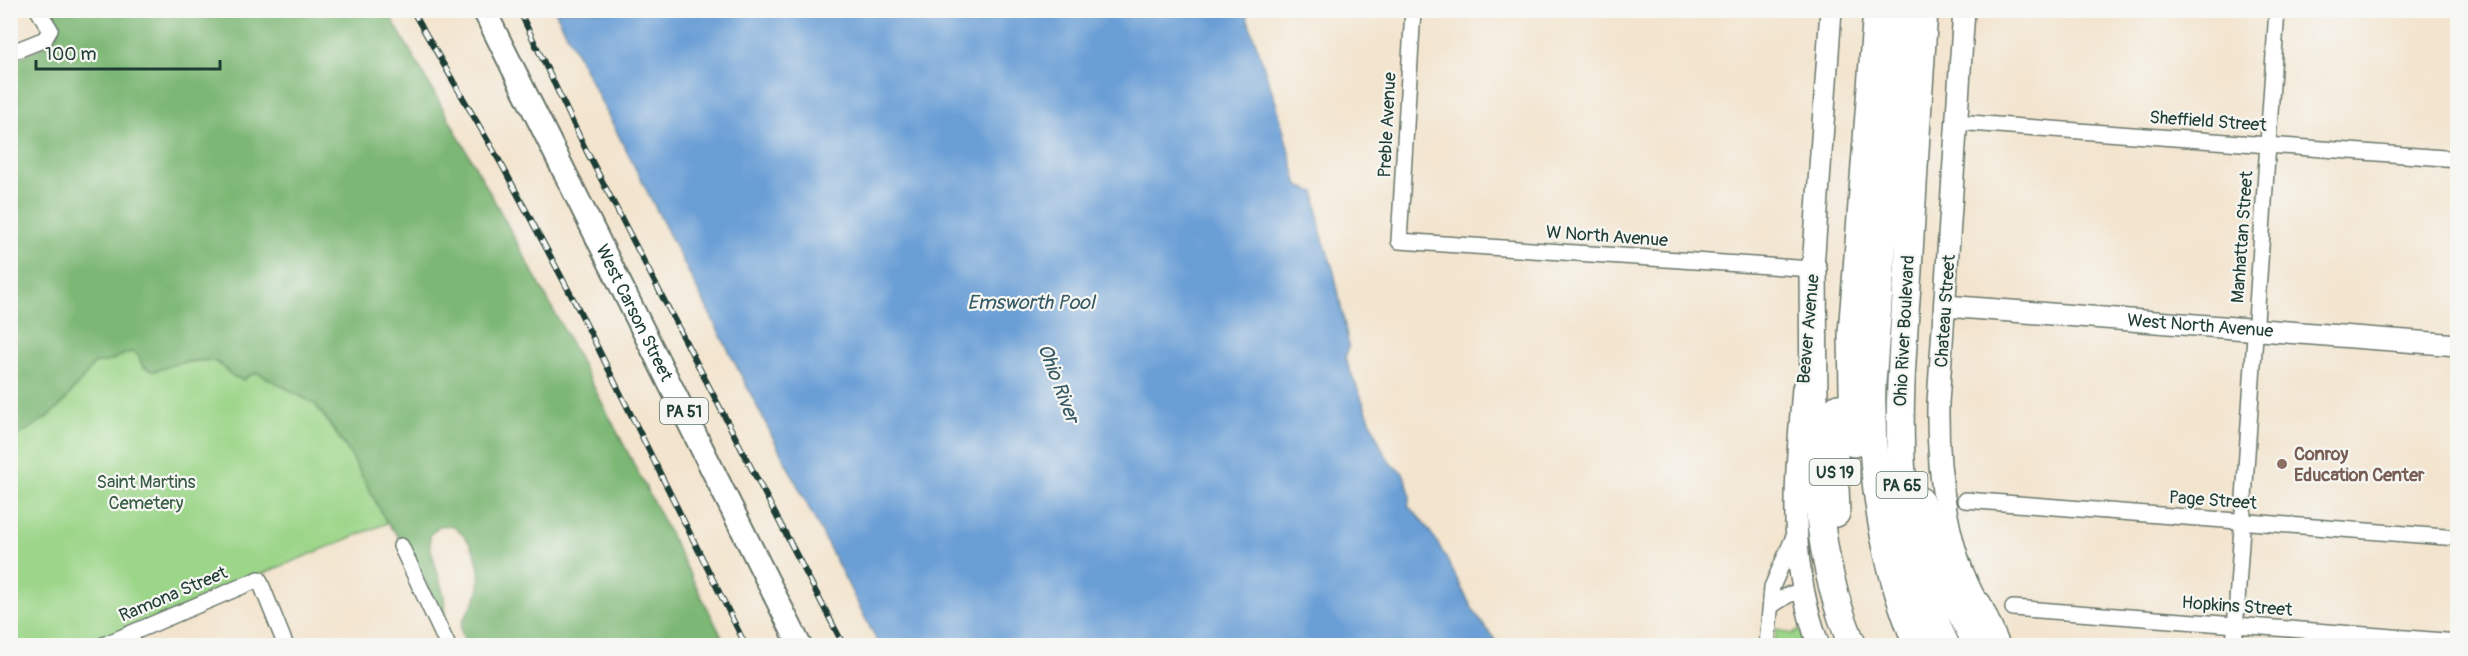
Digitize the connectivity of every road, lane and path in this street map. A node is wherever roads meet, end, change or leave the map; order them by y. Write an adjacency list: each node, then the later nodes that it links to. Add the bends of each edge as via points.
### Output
1 (38, 10): 10 (street, via 50,29 45,39)
2 (484, 10): 35 (main road, West Carson Street / PA 51)
3 (1413, 10): 14 (street, Preble Avenue)
4 (1831, 10): 15 (main road, Beaver Avenue)
5 (1878, 10): 16 (highway, US 19)
6 (1900, 10): 41 (highway, via 1871,417 1881,520 1899,593)
7 (1924, 10): 18 (highway, Ohio River Boulevard)
8 (1964, 10): 11 (main road, Chateau Street)
9 (2277, 10): 12 (street, Manhattan Street)
10 (10, 53)
11 (1956, 122): 12 (street, Sheffield Street); 17 (main road, Chateau Street)
12 (2268, 145): 13 (street, Sheffield Street); 19 (street, Manhattan Street)
13 (2457, 159)
14 (1399, 241): 15 (street, W North Avenue)
15 (1813, 269): 23 (main road, Beaver Avenue); 38 (highway, via 1818,506 1827,571)
16 (1855, 294): 39 (highway, US 19, via 1836,428 1835,484 1845,565); 40 (highway, PA 65, via 1852,394 1858,487 1870,555)
17 (1945, 306): 19 (main road, West North Avenue); 27 (main road, Chateau Street, via 1938,403 1940,475 1957,552)
18 (1905, 317): 42 (highway, Ohio River Boulevard / PA 65, via 1899,426 1905,513 1920,578); 43 (highway, via 1909,420 1922,509 1944,580)
19 (2255, 330): 20 (main road, West North Avenue); 22 (street, Manhattan Street)
20 (2457, 345)
21 (1965, 500): 22 (street, Page Street)
22 (2242, 521): 24 (street, Page Street); 30 (street, Manhattan Street)
23 (1795, 534): 26 (main road, Beaver Avenue); 28 (street, via 1772,587)
24 (2457, 538)
25 (401, 546): 34 (street)
26 (1802, 591): 28 (street); 37 (main road, Beaver Avenue)
27 (1978, 605): 44 (highway); 45 (main road, Chateau Street)
28 (1771, 606): 36 (street)
29 (2013, 608): 30 (street, Hopkins Street)
30 (2235, 625): 31 (street, Hopkins Street); 46 (street, Manhattan Street)
31 (2457, 642)
32 (105, 645): 33 (street, Ramona Street, via 259,579)
33 (286, 645)
34 (448, 645)
35 (800, 645)
36 (1767, 645)
37 (1819, 645)
38 (1853, 645)
39 (1873, 645)
40 (1900, 645)
41 (1918, 645)
42 (1946, 645)
43 (1978, 645)
44 (1996, 645)
45 (2007, 645)
46 (2234, 645)

